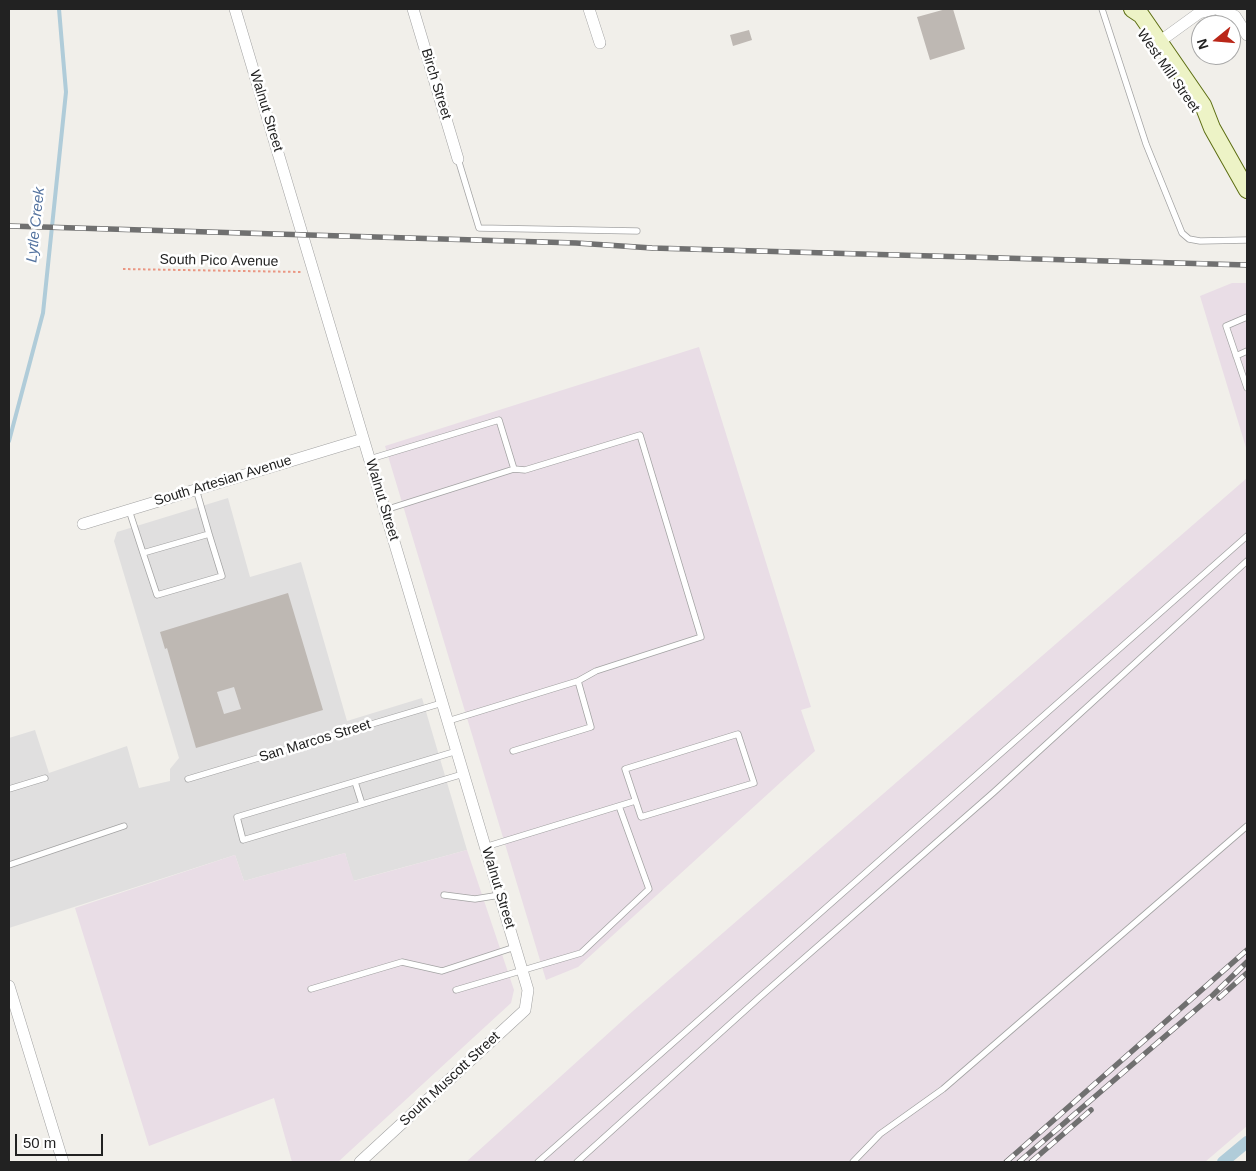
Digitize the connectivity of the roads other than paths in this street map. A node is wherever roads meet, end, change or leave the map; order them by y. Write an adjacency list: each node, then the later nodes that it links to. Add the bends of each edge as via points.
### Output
1 (235, 9): 19 (street, Walnut Street)
2 (413, 9): 11 (street, Birch Street)
3 (589, 9): 9 (street)
4 (1102, 9): 14 (lane, via 1146,144 1182,233 1189,240)
5 (1132, 9): 8 (main road, West Mill Street, via 1141,15); 10 (main road, West Mill Street, via 1136,24 1196,112)
6 (1216, 9): 7 (street, via 1235,16); 8 (street, via 1199,13)
7 (1247, 35)
8 (1159, 42): 10 (main road, West Mill Street, via 1203,105)
9 (600, 43)
10 (1212, 128): 12 (main road, West Mill Street)
11 (458, 159): 13 (lane, via 479,228)
12 (1247, 190)
13 (638, 231)
14 (1247, 240)
15 (1247, 317): 17 (lane, via 1226,326)
16 (1247, 350): 17 (lane)
17 (1236, 356): 18 (lane)
18 (1247, 386)
19 (363, 439): 20 (street, Walnut Street); 22 (street, South Artesian Avenue)
20 (370, 459): 21 (lane, via 500,420); 24 (street, Walnut Street)
21 (514, 469): 24 (lane); 30 (lane, via 525,470 640,435 696,618 701,637 596,670)
22 (196, 489): 23 (street, South Artesian Avenue); 26 (lane)
23 (129, 510): 25 (street, South Artesian Avenue); 28 (lane)
24 (385, 510): 31 (street, Walnut Street)
25 (83, 524)
26 (210, 534): 28 (lane); 28 (lane, via 222,576 157,595)
27 (1247, 536): 57 (lane)
28 (143, 553)
29 (1247, 561): 58 (lane, via 994,792)
30 (578, 681): 32 (lane); 34 (lane, via 591,726)
31 (442, 703): 32 (street, Walnut Street); 37 (lane, San Marcos Street)
32 (448, 721): 33 (street, Walnut Street)
33 (457, 751): 35 (street, Walnut Street); 38 (lane)
34 (513, 751)
35 (464, 774): 41 (lane); 45 (street, Walnut Street)
36 (45, 778): 39 (lane)
37 (188, 779)
38 (355, 782): 41 (lane); 41 (lane, via 237,818 244,840)
39 (9, 789)
40 (635, 801): 40 (lane, via 641,817 754,783 738,734 625,769); 42 (lane)
41 (362, 804)
42 (619, 806): 45 (lane); 50 (lane, via 649,889 581,953)
43 (124, 826): 46 (lane)
44 (1247, 826): 59 (lane, via 943,1089 880,1134)
45 (485, 847): 48 (street, Walnut Street)
46 (9, 865)
47 (444, 895): 48 (lane, via 475,899)
48 (500, 895): 49 (street, Walnut Street)
49 (515, 947): 50 (street, Walnut Street); 52 (lane, via 442,970 402,962)
50 (522, 971): 53 (lane); 54 (street, Walnut Street)
51 (9, 986): 55 (street)
52 (310, 989)
53 (456, 990)
54 (528, 990): 56 (street, South Muscott Street, via 525,1010)
55 (63, 1162)
56 (360, 1162)
57 (538, 1162)
58 (577, 1162)
59 (853, 1162)

